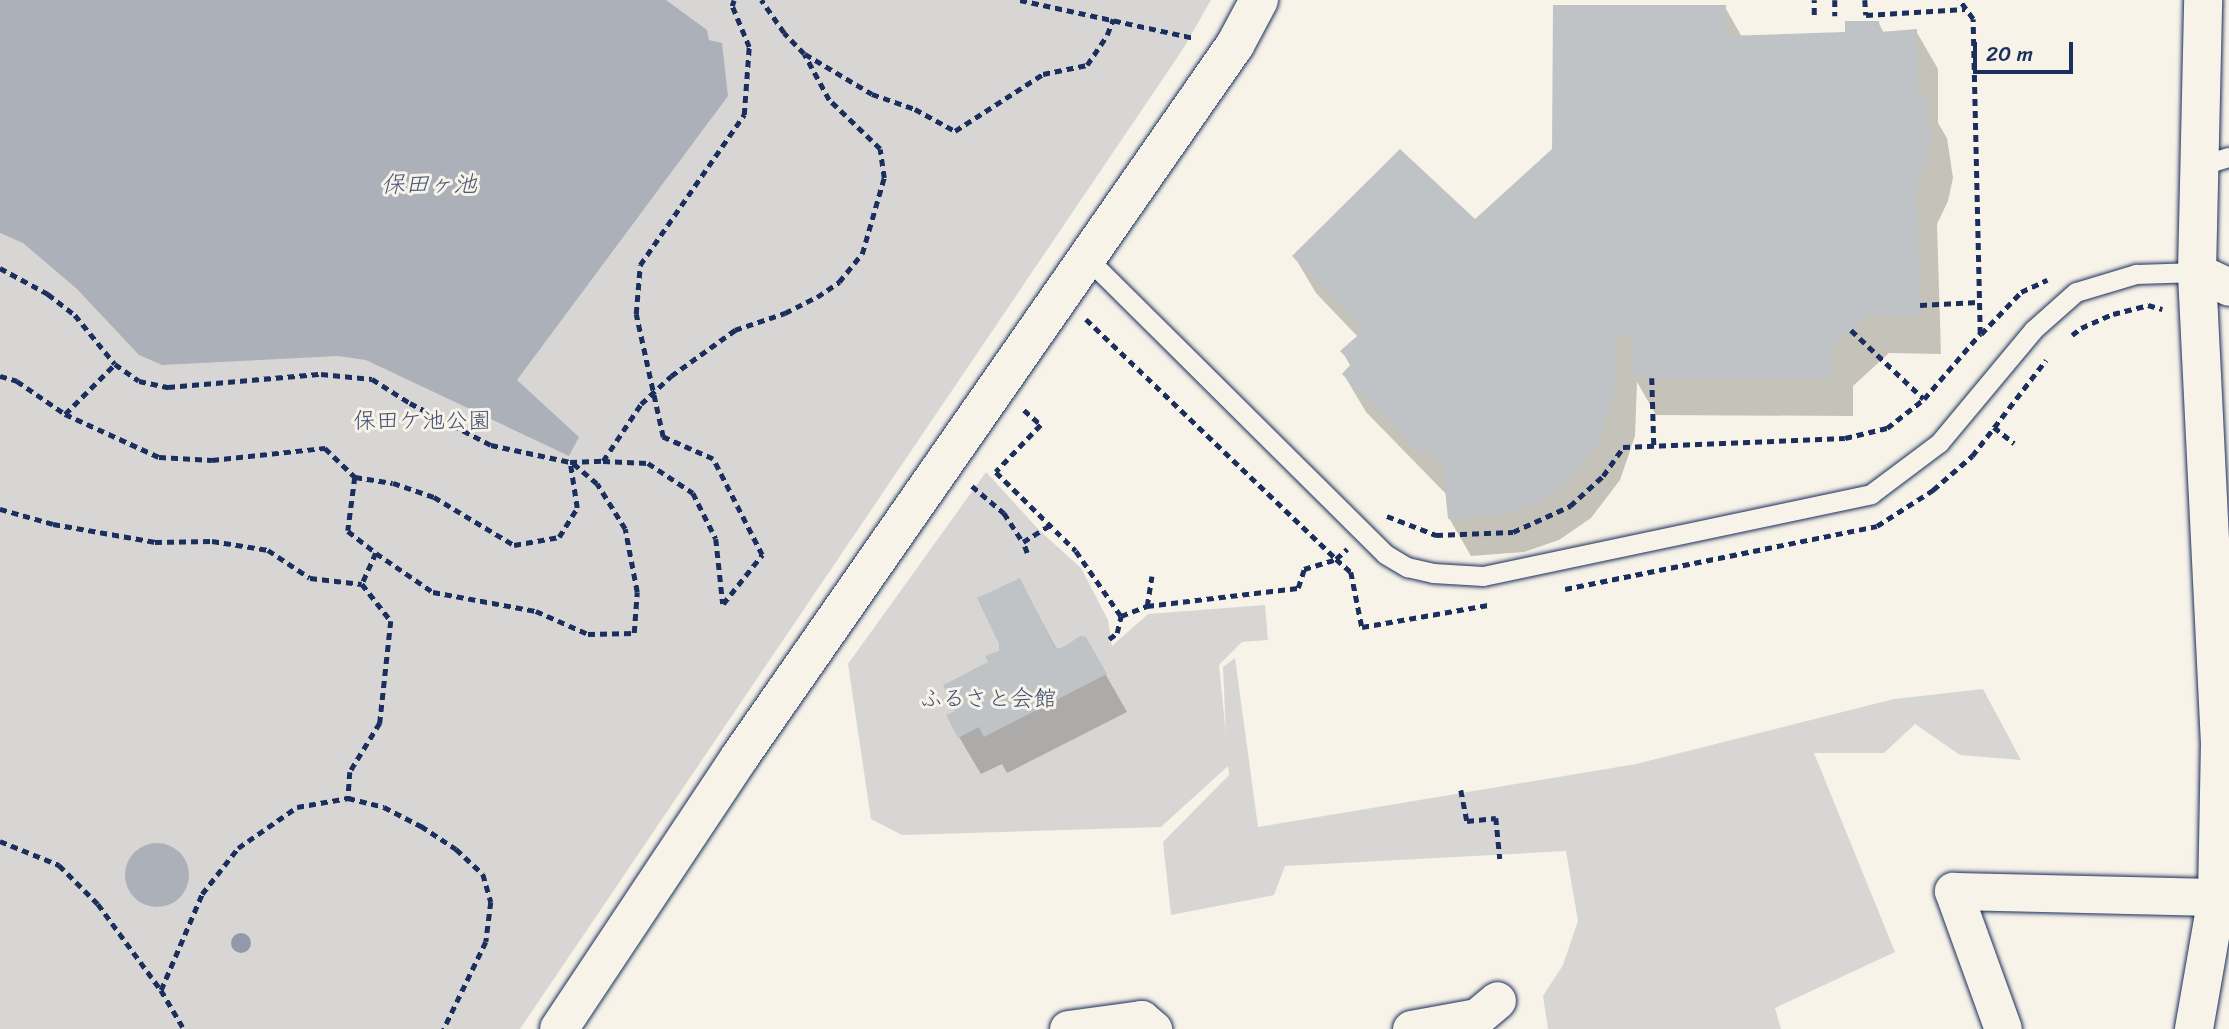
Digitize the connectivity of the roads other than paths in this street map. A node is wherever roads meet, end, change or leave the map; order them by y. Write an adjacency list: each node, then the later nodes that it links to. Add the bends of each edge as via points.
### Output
1 (1259, 0): 4 (street, via 1235,45)
2 (2203, 0): 3 (street)
3 (2214, 161): 5 (street)
4 (1089, 260): 5 (lane, via 1385,554 1433,573 1483,576 1871,494 1939,443 2033,330 2076,292 2136,274); 9 (street, via 739,758)
5 (2213, 279): 6 (street)
6 (2221, 633): 7 (street)
7 (2217, 897): 13 (street, via 1953,891); 14 (street)
8 (1497, 1000): 12 (street, via 1476,1017)
9 (559, 1029)
10 (1068, 1029): 11 (street, via 1141,1019)
11 (1153, 1029)
12 (1411, 1029)
13 (2003, 1029)
14 (2194, 1029)

